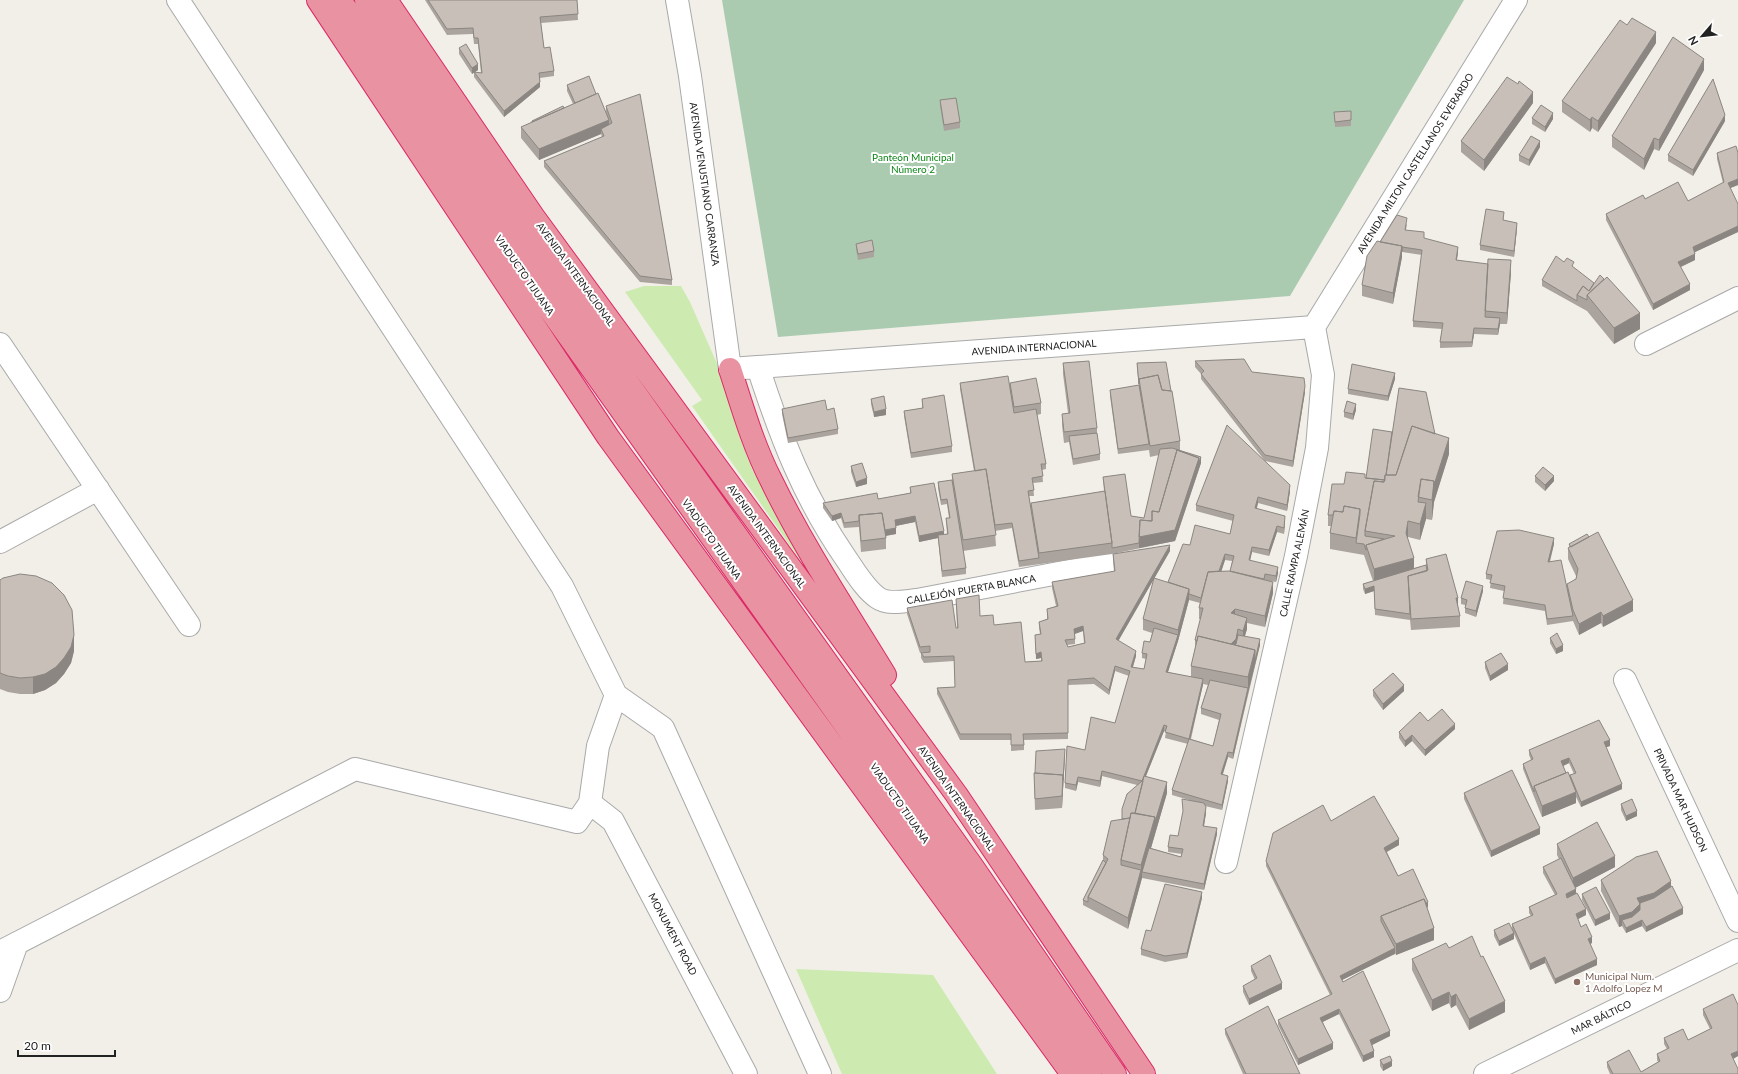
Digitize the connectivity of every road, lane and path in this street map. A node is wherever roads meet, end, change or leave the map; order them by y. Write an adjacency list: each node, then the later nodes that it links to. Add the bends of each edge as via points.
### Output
1 (178, 0): 19 (street, via 562,586)
2 (318, 0): 29 (highway, via 608,437)
3 (340, 0): 30 (highway, VIADUCTO TIJUANA, via 516,262 949,871)
4 (366, 0): 31 (highway, VIADUCTO TIJUANA, via 531,248 972,866)
5 (386, 0): 20 (highway, AVENIDA INTERNACIONAL, via 533,216)
6 (678, 0): 13 (street, AVENIDA VENUSTIANO CARRANZA)
7 (1516, 0): 9 (street, AVENIDA MILTON CASTELLANOS EVERARDO)
8 (1738, 298): 11 (street)
9 (1314, 327): 12 (street, AVENIDA INTERNACIONAL); 22 (street, CALLE RAMPA ALEMÁN, via 1323,375 1317,448 1296,556)
10 (0, 344): 14 (street)
11 (1646, 344)
12 (758, 367): 13 (street, AVENIDA INTERNACIONAL); 16 (street, CALLEJÓN PUERTA BLANCA, via 774,418 800,482 832,538 862,583 879,598 895,602 917,600)
13 (730, 369): 20 (highway, via 745,418 770,479 800,536)
14 (98, 489): 15 (street); 17 (street)
15 (0, 542)
16 (1111, 563)
17 (189, 625)
18 (1625, 680): 23 (street, PRIVADA MAR HUDSON)
19 (616, 695): 21 (street, via 598,746); 28 (street, via 663,728)
20 (956, 794): 32 (highway, AVENIDA INTERNACIONAL)
21 (590, 802): 24 (street, via 577,822 355,769); 27 (street, MONUMENT ROAD, via 613,821)
22 (1226, 862)
23 (1738, 920)
24 (8, 948): 26 (street)
25 (1738, 950): 33 (street, MAR BÁLTICO)
26 (0, 991)
27 (746, 1074)
28 (820, 1074)
29 (1072, 1074)
30 (1090, 1074)
31 (1115, 1074)
32 (1144, 1074)
33 (1485, 1074)

